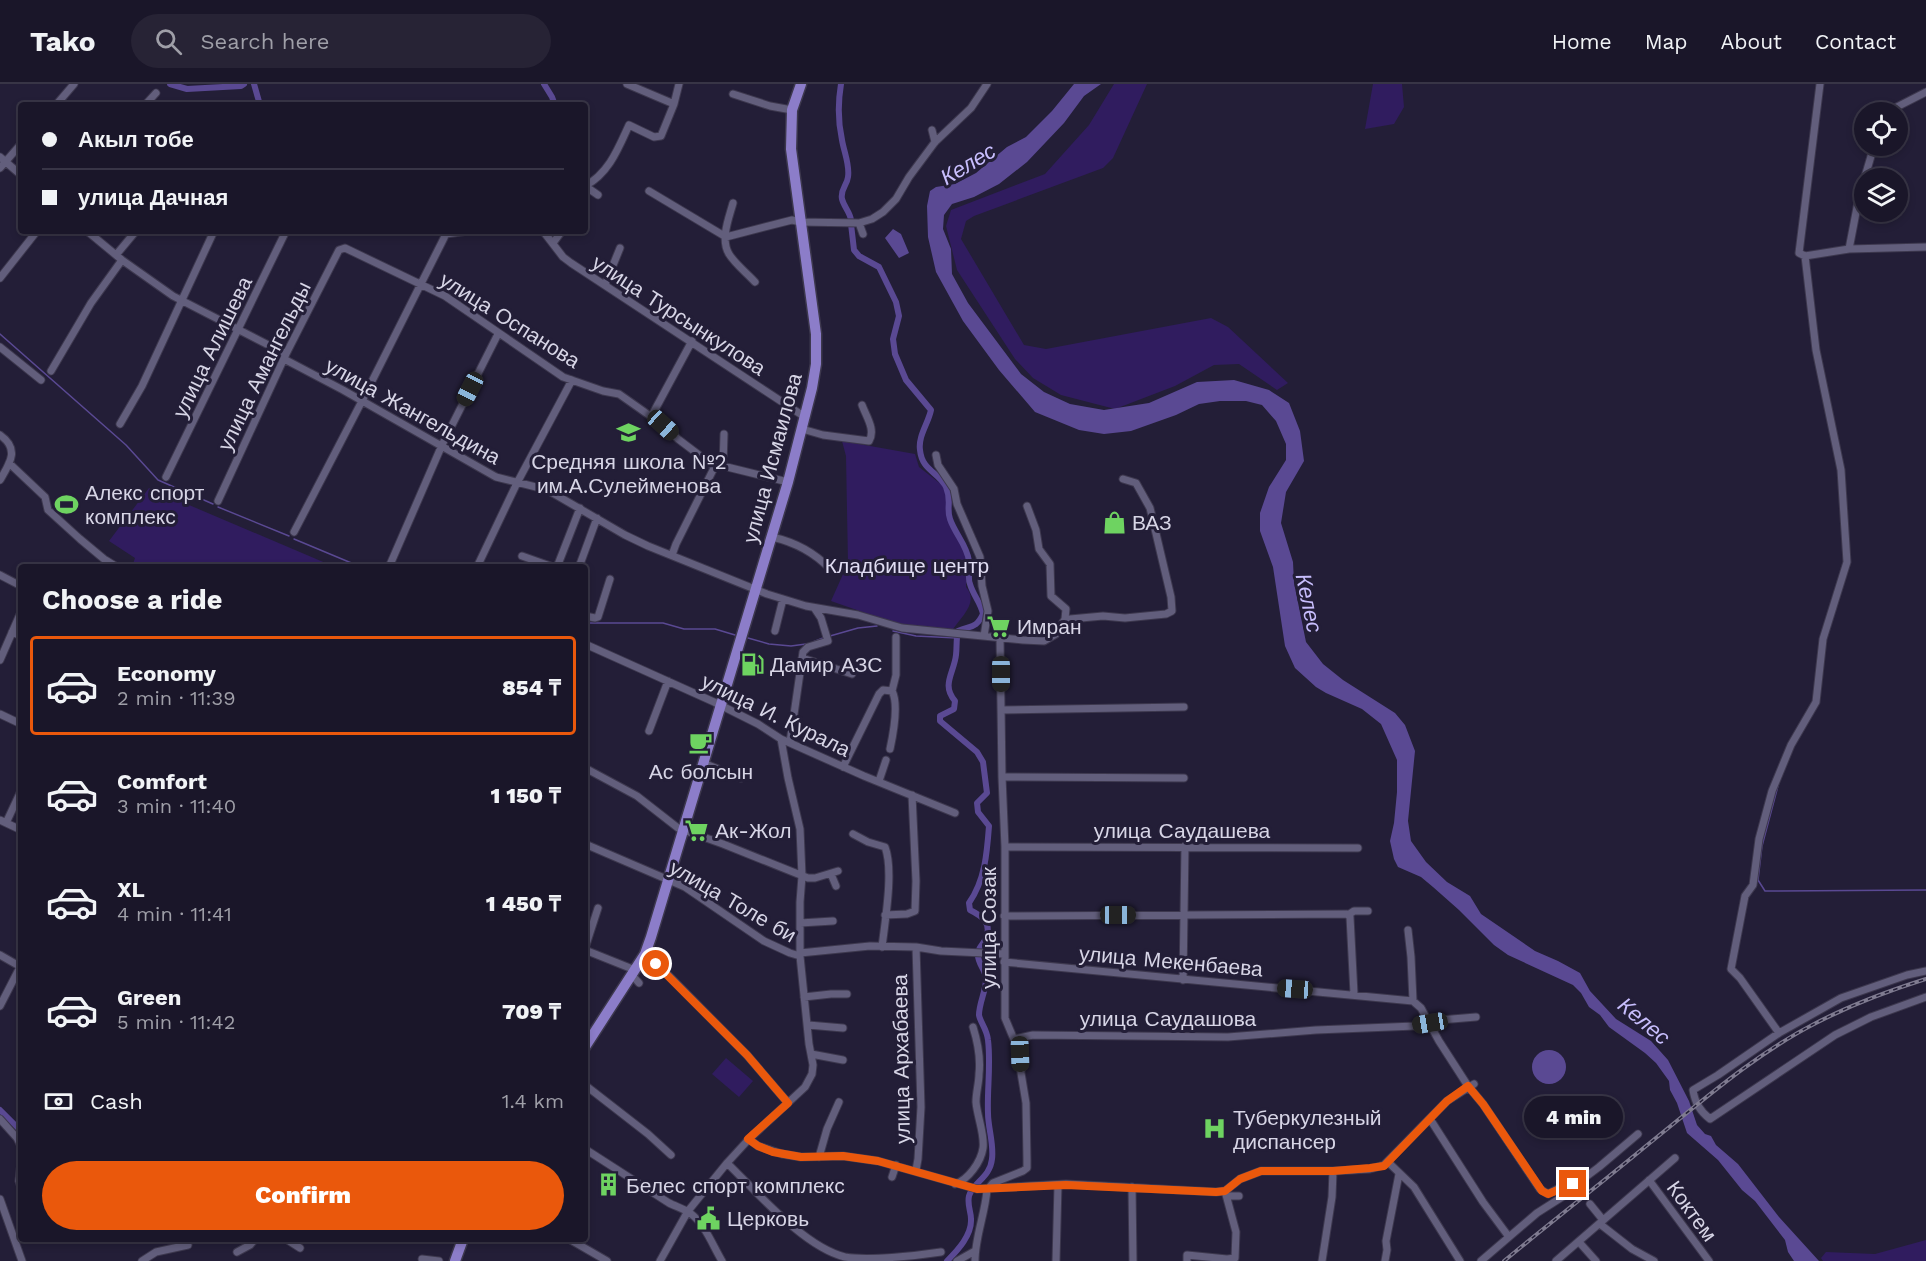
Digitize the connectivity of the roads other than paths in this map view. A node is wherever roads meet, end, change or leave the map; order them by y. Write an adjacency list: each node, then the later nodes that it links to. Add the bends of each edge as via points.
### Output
1 (74, 84): 10 (street)
2 (627, 84): 13 (street)
3 (679, 84): 13 (street)
4 (801, 84): 14 (main road, улица Исмаилова)
5 (987, 84): 16 (street, via 971,108)
6 (1820, 84): 44 (street, via 1799,253)
7 (1926, 92): 12 (street)
8 (156, 93): 11 (street)
9 (733, 94): 14 (street)
10 (59, 102)
11 (148, 102)
12 (1906, 102)
13 (674, 104): 22 (street, via 661,136 654,137 629,125 610,165)
14 (792, 110): 27 (main road, улица Исмаилова, via 791,149)
15 (932, 130): 16 (street)
16 (934, 142): 28 (street, via 893,203 872,219)
17 (18, 146): 19 (street)
18 (1871, 156): 43 (street)
19 (3, 159): 20 (street); 21 (street)
20 (0, 168)
21 (18, 172)
22 (588, 184)
23 (588, 188): 25 (street)
24 (649, 191): 38 (street)
25 (598, 195)
26 (733, 203): 38 (street)
27 (800, 222): 28 (street); 38 (street, via 792,220); 62 (main road, улица Исмаилова, via 819,322 816,364)
28 (859, 223): 37 (street)
29 (35, 234): 46 (street)
30 (91, 234): 45 (street, улица Жангельдина)
31 (134, 234): 45 (street)
32 (213, 234): 50 (street)
33 (285, 234): 51 (street, улица Алишева)
34 (446, 234): 48 (street)
35 (546, 234): 39 (street, улица Турсынкулова)
36 (560, 234): 39 (street)
37 (863, 234)
38 (726, 237): 47 (street, via 729,254)
39 (553, 243): 49 (street, улица Турсынкулова, via 563,257)
40 (1926, 247): 43 (street)
41 (342, 248): 48 (street, улица Оспанова); 55 (street, улица Амангельды)
42 (620, 248): 49 (street)
43 (1849, 249): 44 (street)
44 (1805, 256): 177 (street, via 1816,350 1841,470 1847,562 1823,639 1816,702 1791,745 1772,791 1759,839 1754,885 1745,896 1731,969)
45 (119, 258): 50 (street, улица Жангельдина); 56 (street)
46 (0, 278)
47 (755, 282)
48 (421, 284): 52 (street, улица Оспанова); 59 (street)
49 (605, 285): 53 (street, улица Турсынкулова)
50 (182, 301): 51 (street, улица Жангельдина); 63 (street)
51 (239, 330): 55 (street, улица Жангельдина); 71 (street, улица Алишева)
52 (498, 334): 58 (street, улица Оспанова); 67 (street)
53 (692, 341): 61 (street); 62 (street, улица Турсынкулова)
54 (0, 347): 57 (street)
55 (285, 357): 59 (street, улица Жангельдина); 76 (street, улица Амангельды)
56 (51, 371)
57 (41, 380)
58 (572, 380): 61 (street, улица Оспанова, via 618,394); 74 (street)
59 (362, 401): 67 (street, улица Жангельдина); 80 (street)
60 (862, 405): 64 (street, via 872,430 869,441 842,440)
61 (651, 417): 70 (street, улица Оспанова)
62 (805, 417): 64 (main road, улица Исмаилова)
63 (120, 424)
64 (802, 429): 75 (main road, улица Исмаилова)
65 (724, 434): 70 (street)
66 (0, 435): 69 (street, via 12,447)
67 (442, 445): 74 (street, улица Жангельдина, via 496,477); 85 (street)
68 (936, 454): 103 (street, via 980,557 988,611)
69 (9, 463): 73 (street); 84 (street, via 45,497 48,510)
70 (719, 466): 75 (street, улица Оспанова); 82 (street)
71 (166, 477)
72 (1123, 479): 99 (street, via 1136,483 1150,508 1172,611)
73 (0, 480)
74 (517, 483): 78 (street, улица Жангельдина, via 540,488); 86 (street)
75 (788, 483): 81 (main road, улица Исмаилова)
76 (218, 501)
77 (1027, 506): 99 (street, via 1039,549 1050,564 1051,596 1066,609)
78 (580, 508): 79 (street, улица Жангельдина); 88 (street)
79 (597, 518): 82 (street, улица Жангельдина); 89 (street)
80 (294, 532)
81 (772, 537): 90 (street, via 813,554); 94 (main road, улица Исмаилова)
82 (672, 555): 94 (street, улица Жангельдина)
83 (522, 556): 87 (street)
84 (112, 564)
85 (390, 564)
86 (478, 564)
87 (546, 564)
88 (556, 564)
89 (580, 564)
90 (830, 569)
91 (0, 575): 93 (street)
92 (610, 579): 97 (street, via 598,616)
93 (18, 584)
94 (756, 589): 95 (street, улица Жангельдина); 112 (main road, улица Исмаилова)
95 (783, 599): 96 (street, улица Жангельдина); 101 (street)
96 (815, 609): 103 (street, улица Жангельдина, via 858,615 909,630); 107 (street, via 828,641 808,647)
97 (588, 617)
98 (18, 619): 100 (street)
99 (1063, 622): 105 (street, улица Жангельдина, via 1054,636 1044,641)
100 (12, 632): 102 (street); 108 (street)
101 (775, 632)
102 (18, 635)
103 (984, 636): 105 (street, улица Жангельдина)
104 (896, 637): 111 (street)
105 (1000, 638): 114 (street, улица Созак)
106 (588, 646): 110 (street, улица И. Курала)
107 (802, 658): 109 (street); 119 (street)
108 (0, 660)
109 (852, 674)
110 (668, 681): 112 (street, улица И. Курала); 117 (street)
111 (892, 692): 120 (street, via 894,734); 123 (street, via 883,690 879,694)
112 (720, 706): 118 (street, улица И. Курала); 122 (main road, улица Исмаилова)
113 (1184, 707): 114 (street)
114 (1001, 710): 125 (street, улица Созак)
115 (0, 714): 116 (street)
116 (18, 723)
117 (649, 731)
118 (781, 739): 119 (street, улица И. Курала); 140 (street, via 800,830)
119 (790, 742): 123 (street, улица И. Курала)
120 (890, 749)
121 (886, 760): 128 (street)
122 (703, 763): 126 (street); 134 (main road, улица Исмаилова)
123 (843, 767): 128 (street, улица И. Курала)
124 (588, 770): 134 (street, via 638,796)
125 (1002, 777): 127 (street); 138 (street, улица Созак)
126 (741, 778)
127 (1184, 778)
128 (879, 781): 129 (street, улица И. Курала)
129 (912, 795): 131 (street, улица И. Курала); 146 (street, via 915,911)
130 (18, 796): 132 (street)
131 (955, 813)
132 (3, 822): 133 (street)
133 (18, 829)
134 (683, 830): 140 (street); 141 (main road, улица Исмаилова)
135 (853, 834): 146 (street, via 866,845 885,847)
136 (588, 845): 141 (street, улица Толе би)
137 (1185, 846): 138 (street, улица Саудашева); 139 (street, улица Саудашева); 145 (street)
138 (1005, 847): 148 (street, улица Созак)
139 (1358, 848)
140 (802, 876): 142 (street, via 810,879 834,873); 150 (street)
141 (669, 879): 157 (main road, улица Исмаилова); 158 (street, улица Толе би, via 764,941)
142 (836, 886)
143 (598, 908): 152 (street)
144 (1368, 911): 147 (street)
145 (1184, 914): 147 (street); 148 (street); 165 (street)
146 (885, 915): 153 (street)
147 (1348, 915): 167 (street)
148 (1004, 916): 160 (street, улица Созак)
149 (833, 921): 150 (street)
150 (800, 923): 158 (street)
151 (1408, 930): 170 (street)
152 (588, 940)
153 (882, 946): 154 (street, улица Толе би); 158 (street, улица Толе би)
154 (916, 947): 156 (street, улица Толе би); 200 (street, улица Архабаева, via 921,1107)
155 (588, 951): 164 (street)
156 (969, 952): 160 (street, улица Мекенбаева)
157 (645, 954): 164 (main road, улица Исмаилова); 183 (street, via 747,1055)
158 (800, 954): 168 (street)
159 (0, 955): 161 (street)
160 (1004, 958): 165 (street, улица Мекенбаева); 178 (street, улица Созак, via 1005,1018)
161 (18, 965)
162 (1926, 971): 177 (street, via 1841,998)
163 (18, 973): 171 (street)
164 (635, 976): 179 (main road, улица Исмаилова)
165 (1183, 980): 167 (street, улица Мекенбаева)
166 (847, 994): 168 (street)
167 (1354, 994): 170 (street, улица Мекенбаева)
168 (804, 997): 174 (street)
169 (1926, 997): 177 (street, via 1870,1017 1835,1035 1710,1119 1703,1113 1694,1100 1693,1090)
170 (1413, 1001): 173 (street)
171 (0, 1006)
172 (1476, 1017): 173 (street, улица Саудашова)
173 (1430, 1023): 178 (street, улица Саудашова, via 1228,1037 1033,1035); 184 (street)
174 (808, 1025): 175 (street); 180 (street)
175 (843, 1028)
176 (973, 1028): 205 (street, via 980,1051 976,1098 983,1148 972,1171)
177 (1779, 1033)
178 (1014, 1039): 209 (street, улица Созак, via 1020,1054 1026,1103 1029,1167 993,1183)
179 (588, 1040)
180 (811, 1054): 181 (street); 187 (street, via 810,1077)
181 (843, 1060)
182 (761, 1078): 183 (street)
183 (771, 1085): 187 (street)
184 (1471, 1085): 189 (street, via 1447,1101); 207 (street, via 1542,1191 1548,1194 1570,1184)
185 (588, 1087): 194 (street)
186 (838, 1102): 195 (street)
187 (788, 1103): 191 (street)
188 (0, 1119): 192 (street)
189 (1430, 1119): 197 (street); 217 (street)
190 (1638, 1134): 207 (street)
191 (748, 1139): 195 (street, via 773,1152); 198 (street)
192 (18, 1140)
193 (588, 1151): 215 (street)
194 (671, 1155)
195 (819, 1157): 199 (street, via 852,1157)
196 (1675, 1158): 204 (street)
197 (1389, 1162): 201 (street, via 1379,1167); 202 (street)
198 (727, 1163): 215 (street); 228 (street, via 800,1232 828,1251 862,1259)
199 (896, 1165): 200 (street); 203 (street)
200 (916, 1170): 205 (street)
201 (1333, 1171): 210 (street, via 1261,1171 1240,1179); 243 (street)
202 (1399, 1174): 244 (street); 245 (street, via 1414,1187)
203 (892, 1176)
204 (1649, 1180): 216 (street); 249 (street, Коктем)
205 (956, 1184): 209 (street)
206 (1058, 1185): 208 (street); 209 (street); 240 (street)
207 (1575, 1186): 211 (street); 217 (street)
208 (1132, 1187): 210 (street); 241 (street)
209 (987, 1190): 225 (street)
210 (1226, 1193): 212 (street); 242 (street, via 1236,1232 1235,1257 1187,1255)
211 (1581, 1195)
212 (1239, 1196)
213 (0, 1199): 231 (street)
214 (1590, 1204): 216 (street)
215 (688, 1211): 236 (street); 237 (street)
216 (1602, 1222): 222 (street); 230 (street)
217 (1509, 1237): 246 (street)
218 (252, 1242): 226 (street)
219 (291, 1242): 224 (street)
220 (462, 1242): 234 (main road)
221 (573, 1242): 235 (street)
222 (1579, 1242): 247 (street); 248 (street)
223 (188, 1245): 232 (street, via 156,1252)
224 (300, 1248)
225 (975, 1251): 238 (street); 239 (street)
226 (237, 1252)
227 (941, 1252): 228 (street)
228 (933, 1257)
229 (422, 1259): 233 (street)
230 (1648, 1260)
231 (22, 1261)
232 (142, 1261)
233 (439, 1261)
234 (455, 1261)
235 (607, 1261)
236 (660, 1261)
237 (722, 1261)
238 (957, 1261)
239 (975, 1261)
240 (1056, 1261)
241 (1133, 1261)
242 (1187, 1261)
243 (1322, 1261)
244 (1385, 1261)
245 (1460, 1261)
246 (1481, 1261)
247 (1556, 1261)
248 (1596, 1261)
249 (1709, 1261)

